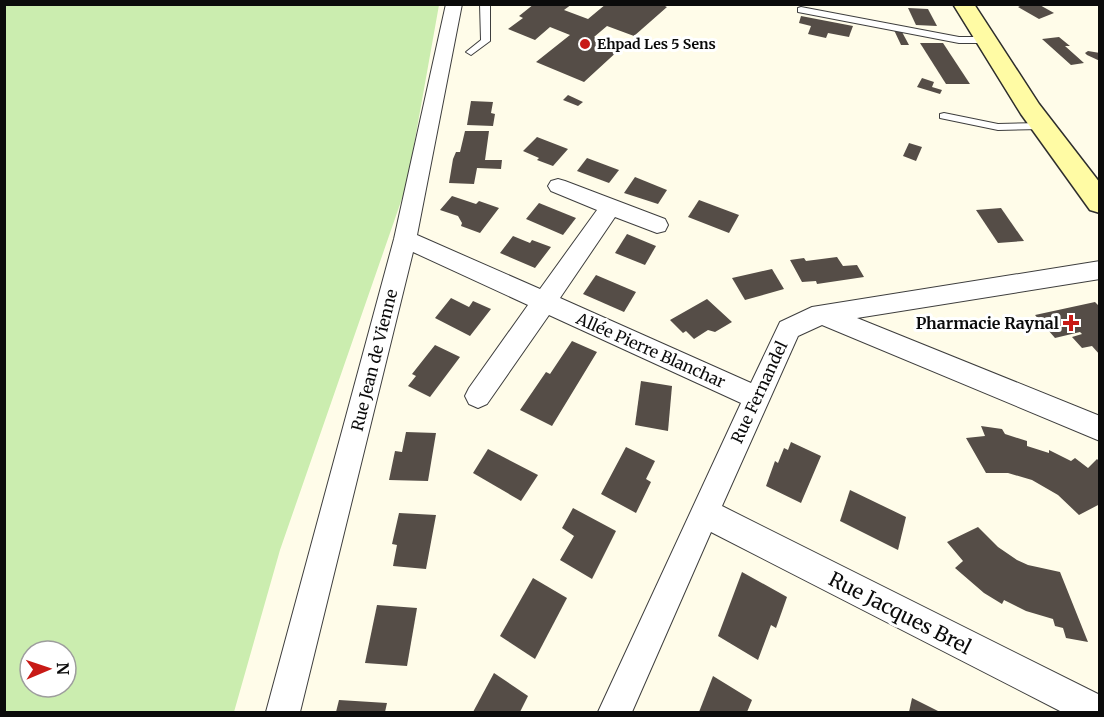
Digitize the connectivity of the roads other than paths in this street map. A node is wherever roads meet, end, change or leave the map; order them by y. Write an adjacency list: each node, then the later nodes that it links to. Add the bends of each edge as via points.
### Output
1 (454, 4): 13 (street, Rue Jean de Vienne)
2 (484, 4): 6 (lane, via 485,41)
3 (963, 4): 5 (main road)
4 (801, 10): 5 (lane, via 958,40)
5 (986, 40): 8 (main road)
6 (471, 52)
7 (944, 116): 8 (lane, via 998,127)
8 (1042, 126): 10 (main road)
9 (558, 186): 11 (street)
10 (1100, 203)
11 (611, 207): 12 (street); 15 (street)
12 (657, 225)
13 (405, 239): 15 (street, Allée Pierre Blanchar); 21 (street, Rue Jean de Vienne)
14 (1100, 270): 16 (street, Rue Fernandel)
15 (545, 302): 17 (street); 18 (street, Allée Pierre Blanchar)
16 (821, 314): 18 (street, Rue Fernandel, via 789,328); 19 (street)
17 (478, 396)
18 (757, 398): 20 (street, Rue Fernandel)
19 (1100, 429)
20 (704, 513): 22 (street, Rue Fernandel); 23 (street, Rue Jacques Brel)
21 (283, 712)
22 (615, 712)
23 (1097, 712)

